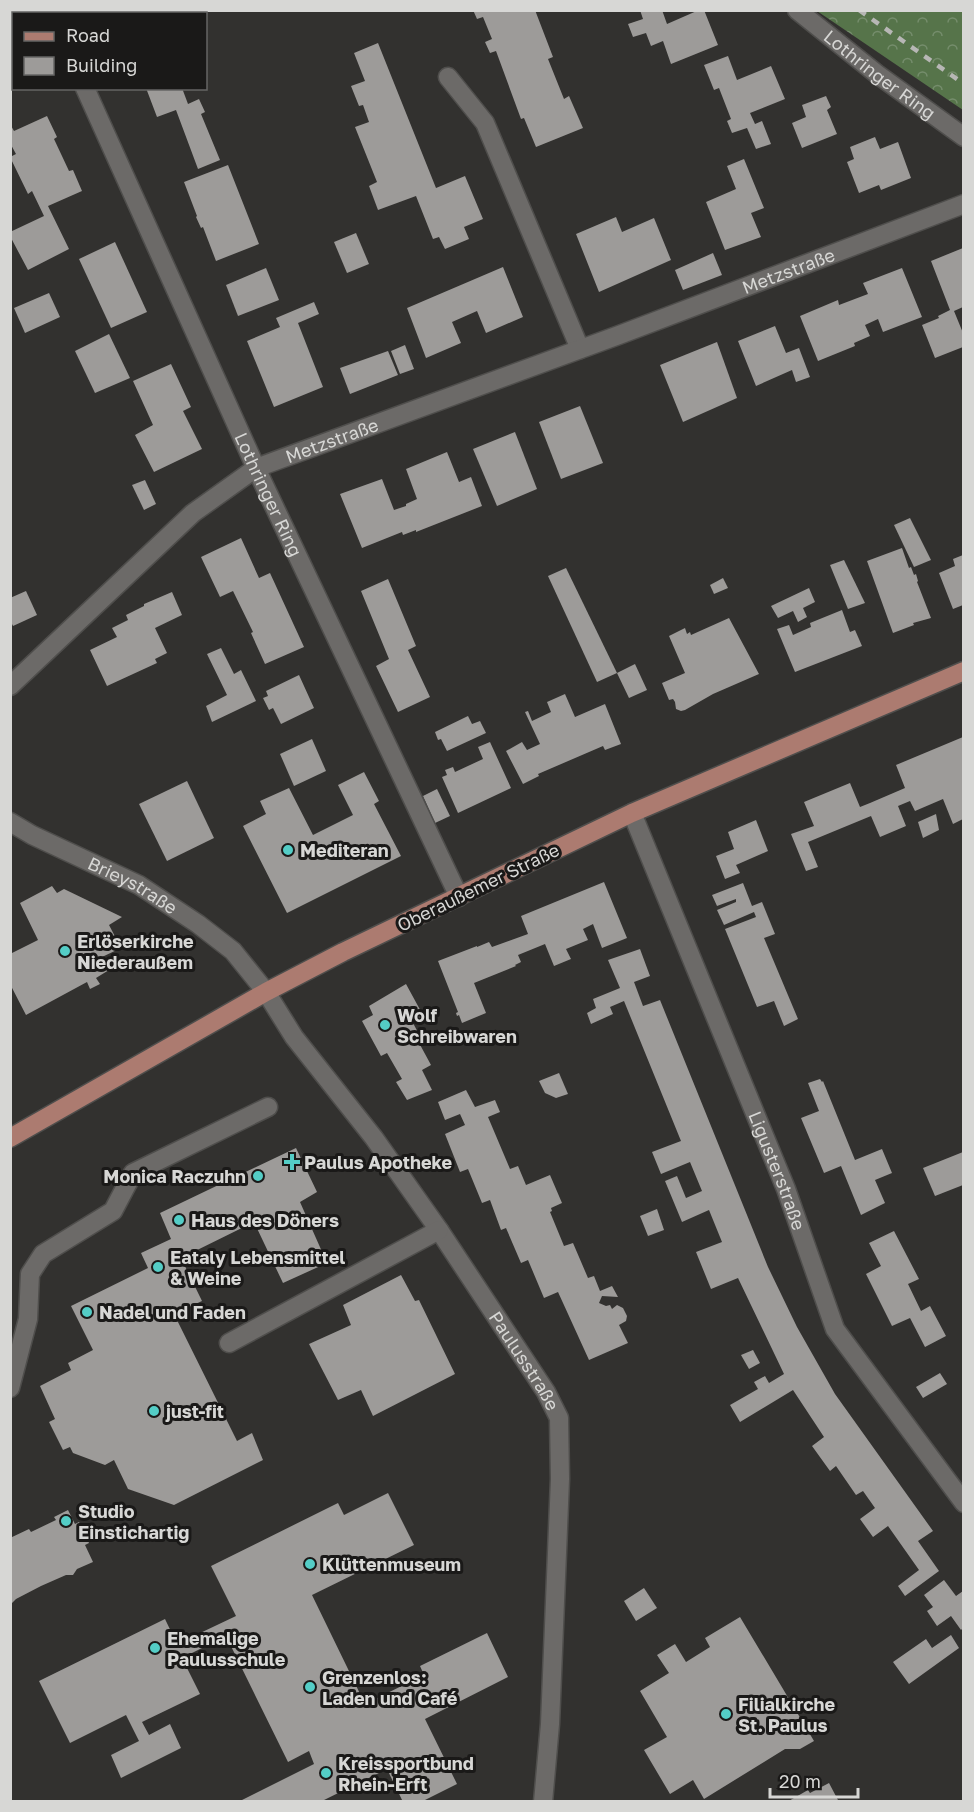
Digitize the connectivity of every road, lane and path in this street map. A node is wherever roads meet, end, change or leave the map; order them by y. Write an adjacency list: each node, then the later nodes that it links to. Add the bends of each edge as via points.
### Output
1 (797, 10): 4 (street, Lothringer Ring)
2 (448, 76): 6 (street, via 484,123)
3 (86, 90): 7 (street, Lothringer Ring)
4 (963, 137)
5 (963, 204): 6 (street, Metzstraße)
6 (580, 349): 7 (street, Metzstraße)
7 (256, 468): 9 (street, Metzstraße, via 193,513); 12 (street, Lothringer Ring)
8 (963, 671): 10 (main road, Oberaußemer Straße)
9 (10, 686)
10 (632, 813): 12 (main road, Oberaußemer Straße); 19 (street, Ligusterstraße, via 786,1189 835,1329)
11 (10, 822): 13 (street, Brieystraße, via 139,885 198,924 233,951)
12 (459, 897): 13 (main road, Oberaußemer Straße)
13 (266, 992): 15 (main road, Oberaußemer Straße); 16 (street, Paulusstraße, via 294,1037 374,1138)
14 (268, 1107): 18 (street, via 133,1173 113,1211 43,1254 30,1275 28,1319)
15 (10, 1138)
16 (439, 1230): 17 (street); 20 (street, Paulusstraße, via 532,1368 559,1418 555,1619)
17 (229, 1343)
18 (10, 1388)
19 (963, 1503)
20 (543, 1802)

